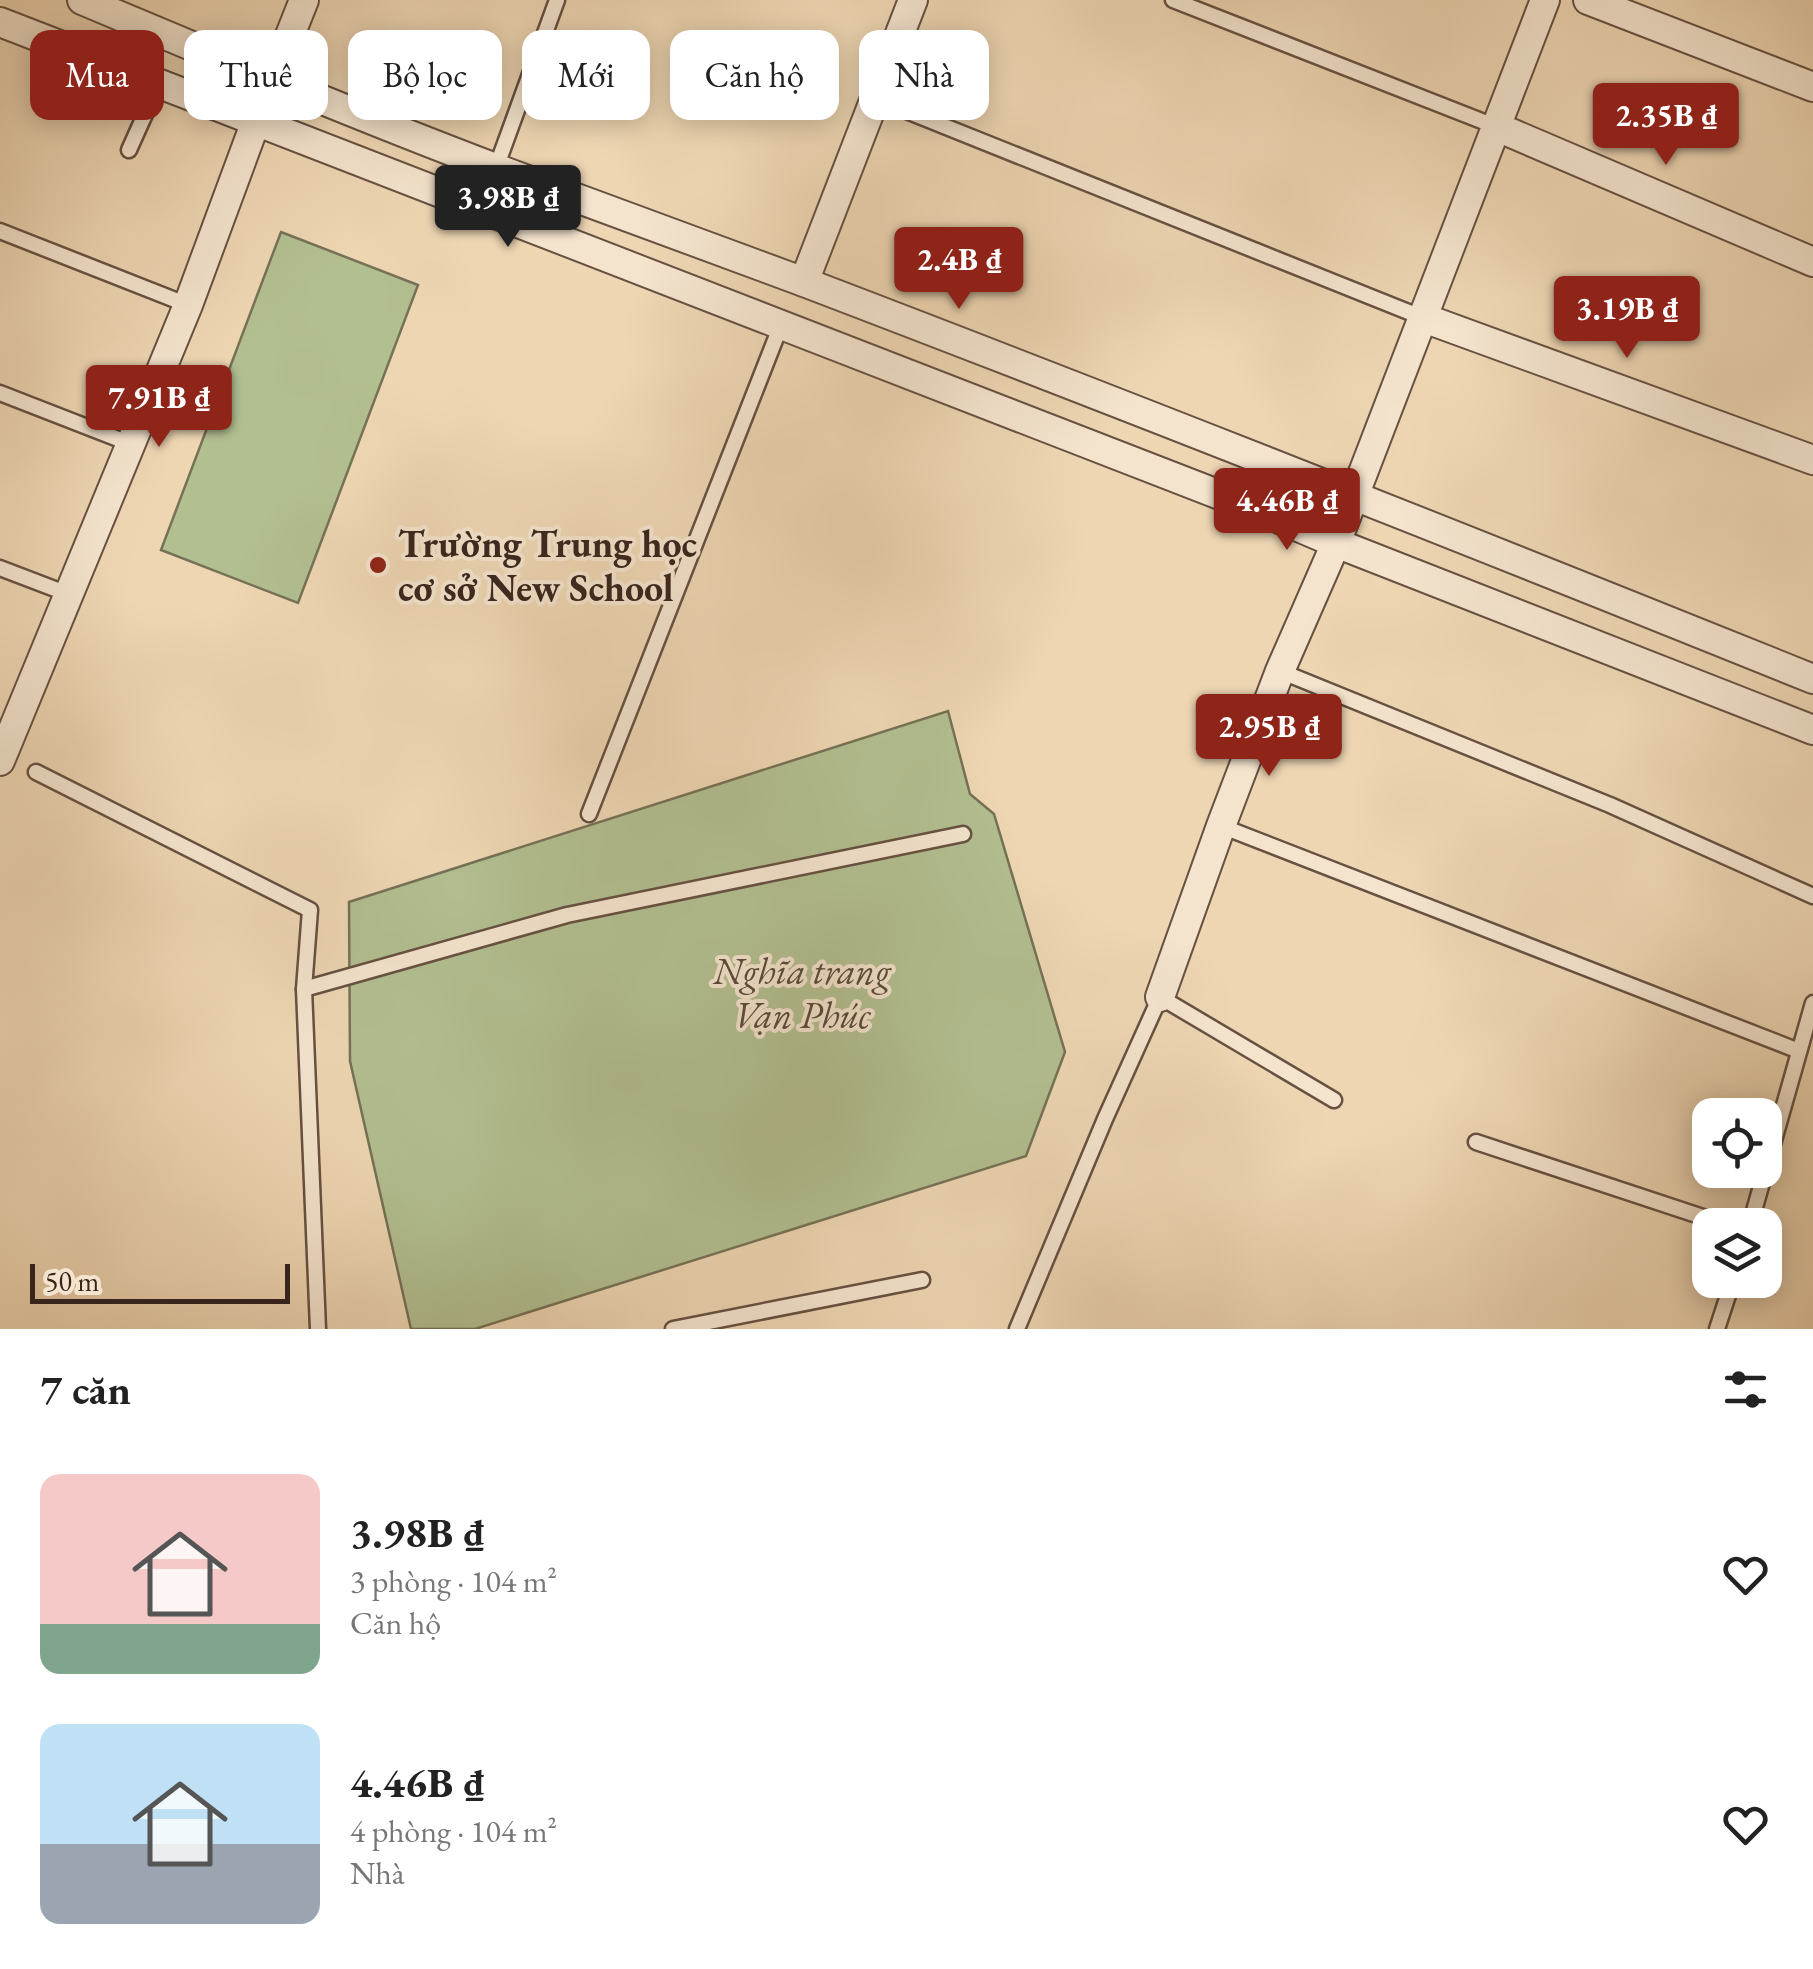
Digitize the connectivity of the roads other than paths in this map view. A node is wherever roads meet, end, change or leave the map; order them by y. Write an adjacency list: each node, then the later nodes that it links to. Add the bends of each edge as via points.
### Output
1 (82, 0): 12 (street)
2 (304, 0): 9 (street)
3 (556, 0): 22 (lane)
4 (913, 0): 10 (street)
5 (1173, 0): 20 (lane)
6 (1545, 0): 20 (street)
7 (1588, 0): 14 (street)
8 (0, 22): 11 (street)
9 (292, 30)
10 (901, 30)
11 (30, 34)
12 (184, 43)
13 (164, 85): 19 (street)
14 (1813, 87)
15 (328, 102): 22 (street)
16 (142, 120): 21 (lane)
17 (866, 120): 25 (street)
18 (929, 120): 27 (lane)
19 (256, 121): 26 (street); 28 (street)
20 (1497, 127): 24 (street); 27 (street)
21 (129, 150)
22 (496, 168): 25 (street)
23 (0, 230): 26 (lane)
24 (1813, 262)
25 (804, 282): 32 (street)
26 (188, 305): 30 (street)
27 (1421, 317): 31 (street); 32 (street)
28 (782, 325): 33 (street); 41 (lane)
29 (0, 393): 30 (lane)
30 (131, 444): 35 (street)
31 (1813, 460)
32 (1354, 494): 33 (street); 37 (street)
33 (1336, 544): 36 (street); 38 (street)
34 (0, 568): 35 (lane)
35 (68, 594): 39 (street)
36 (1280, 671): 42 (street); 44 (lane)
37 (1813, 679)
38 (1813, 730)
39 (1, 757)
40 (36, 772): 45 (lane, via 310,910)
41 (589, 814)
42 (1221, 826): 46 (street); 48 (lane)
43 (963, 834): 45 (lane, via 567,915)
44 (1813, 896)
45 (304, 989): 55 (lane)
46 (1160, 997): 49 (lane); 57 (lane)
47 (1813, 1004): 48 (lane)
48 (1799, 1052): 51 (lane)
49 (1334, 1100)
50 (1476, 1142): 52 (lane)
51 (1755, 1208)
52 (1692, 1213)
53 (922, 1280): 56 (lane)
54 (1727, 1298): 58 (lane)
55 (318, 1329)
56 (674, 1329)
57 (1017, 1329)
58 (1717, 1329)

